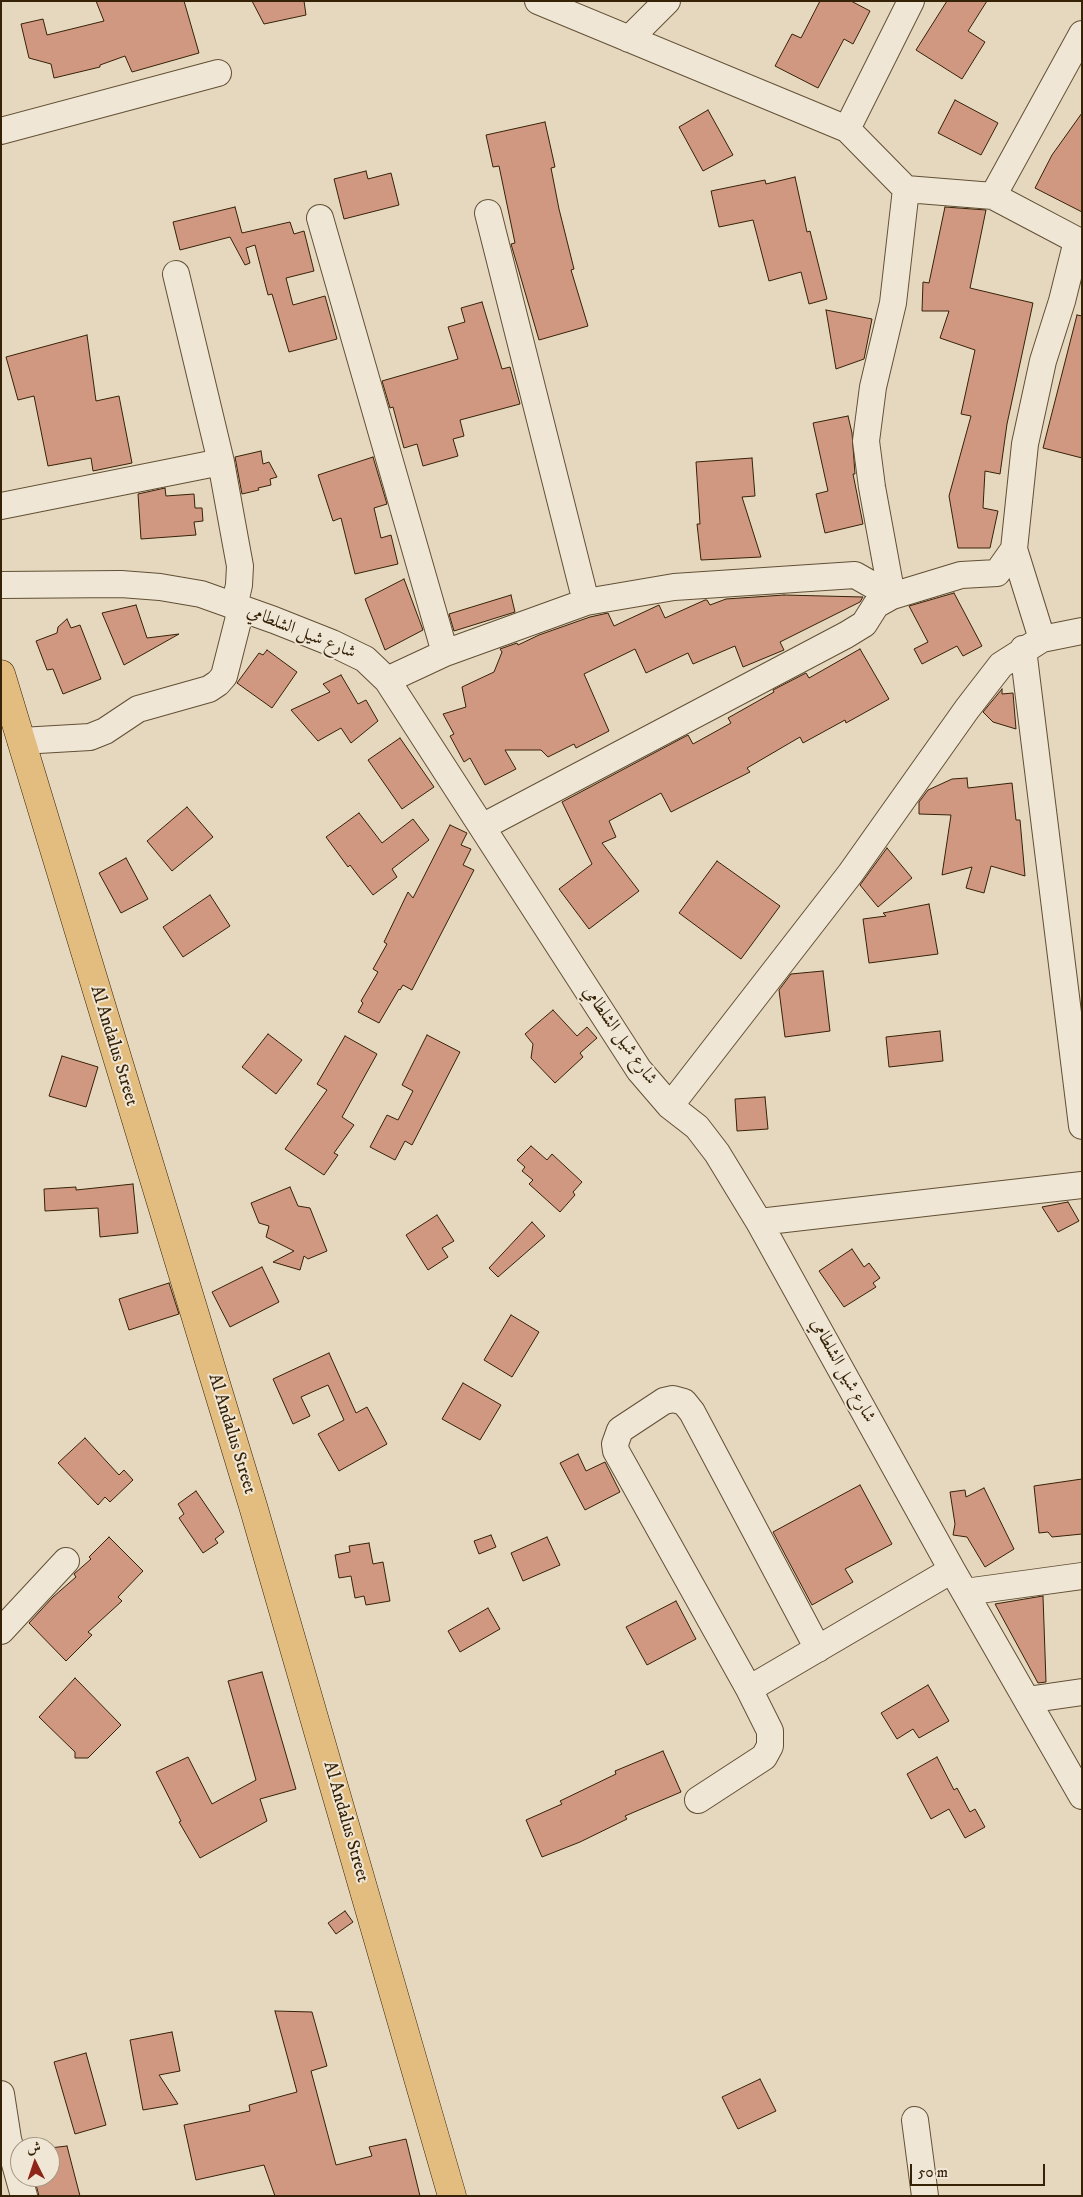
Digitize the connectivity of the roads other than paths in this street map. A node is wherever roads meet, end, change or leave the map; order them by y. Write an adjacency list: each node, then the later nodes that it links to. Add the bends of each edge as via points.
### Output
1 (538, 1): 5 (street)
2 (666, 1): 5 (street)
3 (911, 1): 7 (street)
4 (1082, 34): 10 (street)
5 (629, 39): 7 (street)
6 (218, 73): 8 (street)
7 (847, 129): 9 (street)
8 (1, 130)
9 (906, 189): 10 (street); 19 (street, via 893,303 873,387 866,441)
10 (993, 196): 13 (street)
11 (488, 213): 20 (street)
12 (320, 218): 24 (street)
13 (1079, 242): 17 (street, via 1043,361 1025,444)
14 (176, 274): 15 (street)
15 (221, 462): 16 (street); 21 (street, via 240,566)
16 (1, 506)
17 (1014, 549): 19 (street, via 997,573 961,575); 23 (street)
18 (1, 585): 21 (street, شارع شيل الشلطامي, via 121,584 160,587 201,594)
19 (892, 596): 20 (street, via 855,576 674,587); 28 (street, via 876,605 864,624 846,635)
20 (586, 602): 24 (street)
21 (238, 608): 26 (street, شارع شيل الشلطامي, via 365,659); 27 (street, via 224,676 209,689 138,709 90,737)
22 (1082, 631): 23 (street)
23 (1033, 644): 29 (street, via 1001,665 850,874); 30 (street)
24 (445, 653): 26 (street)
25 (1, 674): 27 (main road, Al Andalus Street)
26 (388, 680): 28 (street, شارع شيل الشلطامي)
27 (21, 741): 47 (main road, Al Andalus Street, via 253,1506)
28 (482, 826): 29 (street, شارع شيل الشلطامي, via 639,1070)
29 (670, 1106): 32 (street, شارع شيل الشلطامي, via 696,1127 712,1147)
30 (1082, 1126)
31 (1082, 1184): 32 (street)
32 (758, 1222): 34 (street, شارع شيل الشلطامي)
33 (66, 1561): 37 (street)
34 (952, 1570): 36 (street, شارع شيل الشلطامي); 38 (street)
35 (1082, 1576): 36 (street)
36 (965, 1592): 41 (street, شارع شيل الشلطامي)
37 (1, 1631)
38 (818, 1648): 39 (street); 39 (street, via 692,1412 684,1402 664,1401 620,1430 616,1437 616,1451)
39 (749, 1690): 43 (street, via 770,1731 770,1746 764,1757)
40 (1082, 1692): 41 (street)
41 (1027, 1700): 42 (street, شارع شيل الشلطامي)
42 (1082, 1796)
43 (698, 1800)
44 (1, 2094): 46 (street, via 8,2139)
45 (915, 2120): 48 (street)
46 (24, 2196)
47 (452, 2196)
48 (925, 2196)

